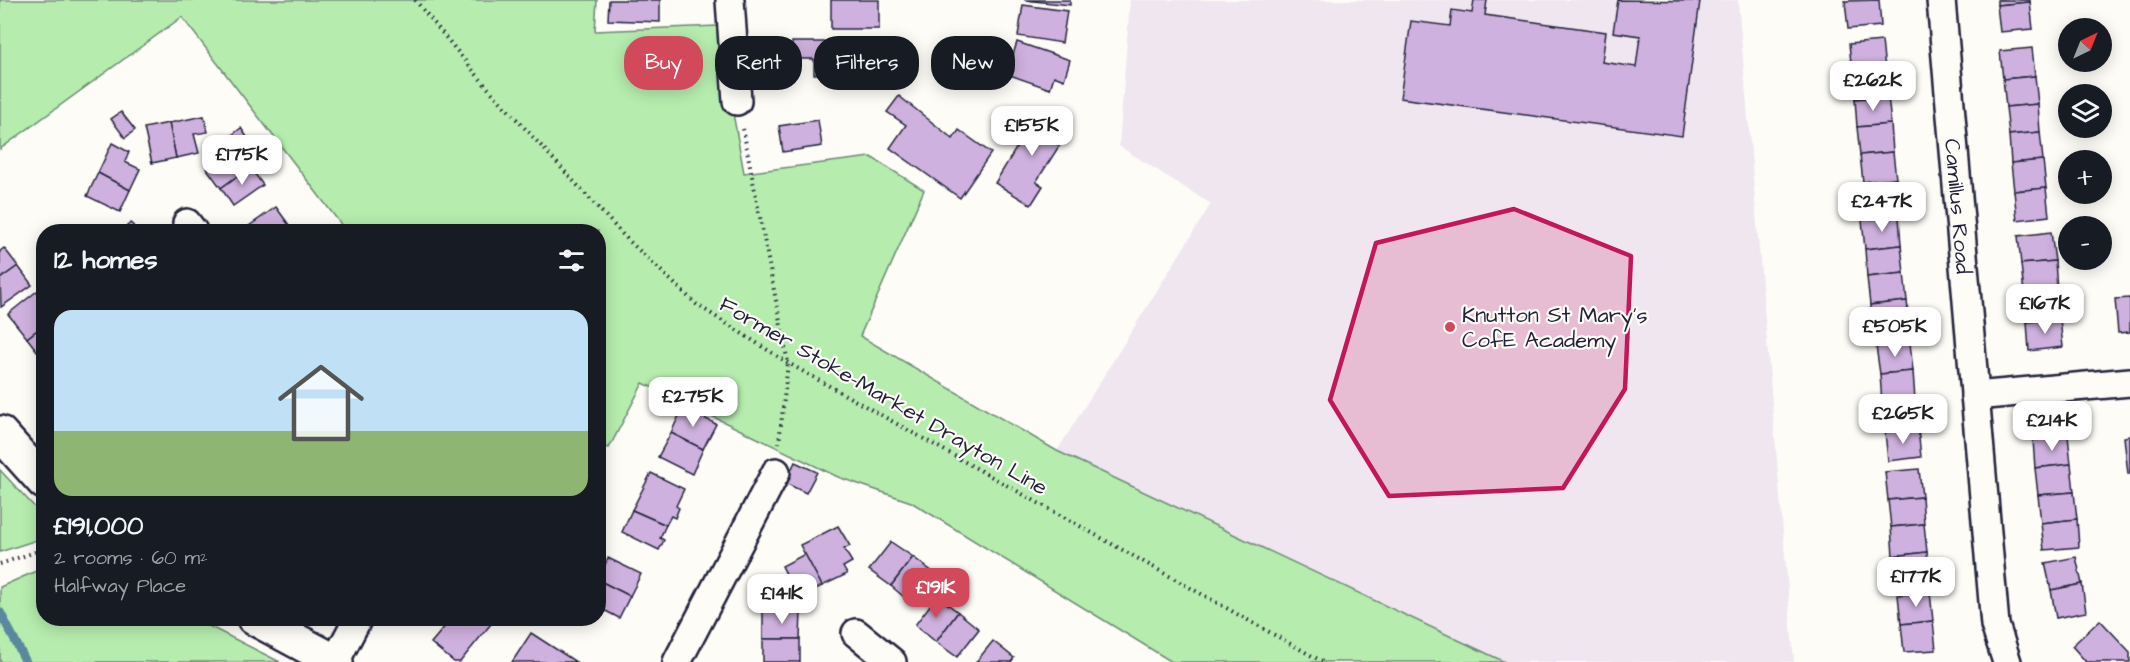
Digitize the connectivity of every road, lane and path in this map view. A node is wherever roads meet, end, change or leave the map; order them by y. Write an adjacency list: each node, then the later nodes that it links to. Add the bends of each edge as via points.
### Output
1 (415, 0): 5 (path, Former Stoke-Market Drayton Line, via 486,86 625,237 696,304)
2 (730, 0): 4 (street)
3 (1941, 0): 7 (street, Camillus Road)
4 (737, 101): 5 (path)
5 (788, 363): 9 (path); 19 (path, Former Stoke-Market Drayton Line)
6 (2130, 382): 7 (street)
7 (1975, 396): 20 (street, Camillus Road, via 1995,625)
8 (0, 433): 10 (main road)
9 (776, 472): 17 (street)
10 (36, 473)
11 (36, 552): 12 (path)
12 (0, 564)
13 (269, 626): 16 (main road)
14 (354, 626): 16 (street)
15 (856, 633): 18 (street)
16 (335, 662)
17 (676, 662)
18 (892, 662)
19 (1323, 662)
20 (2007, 662)

